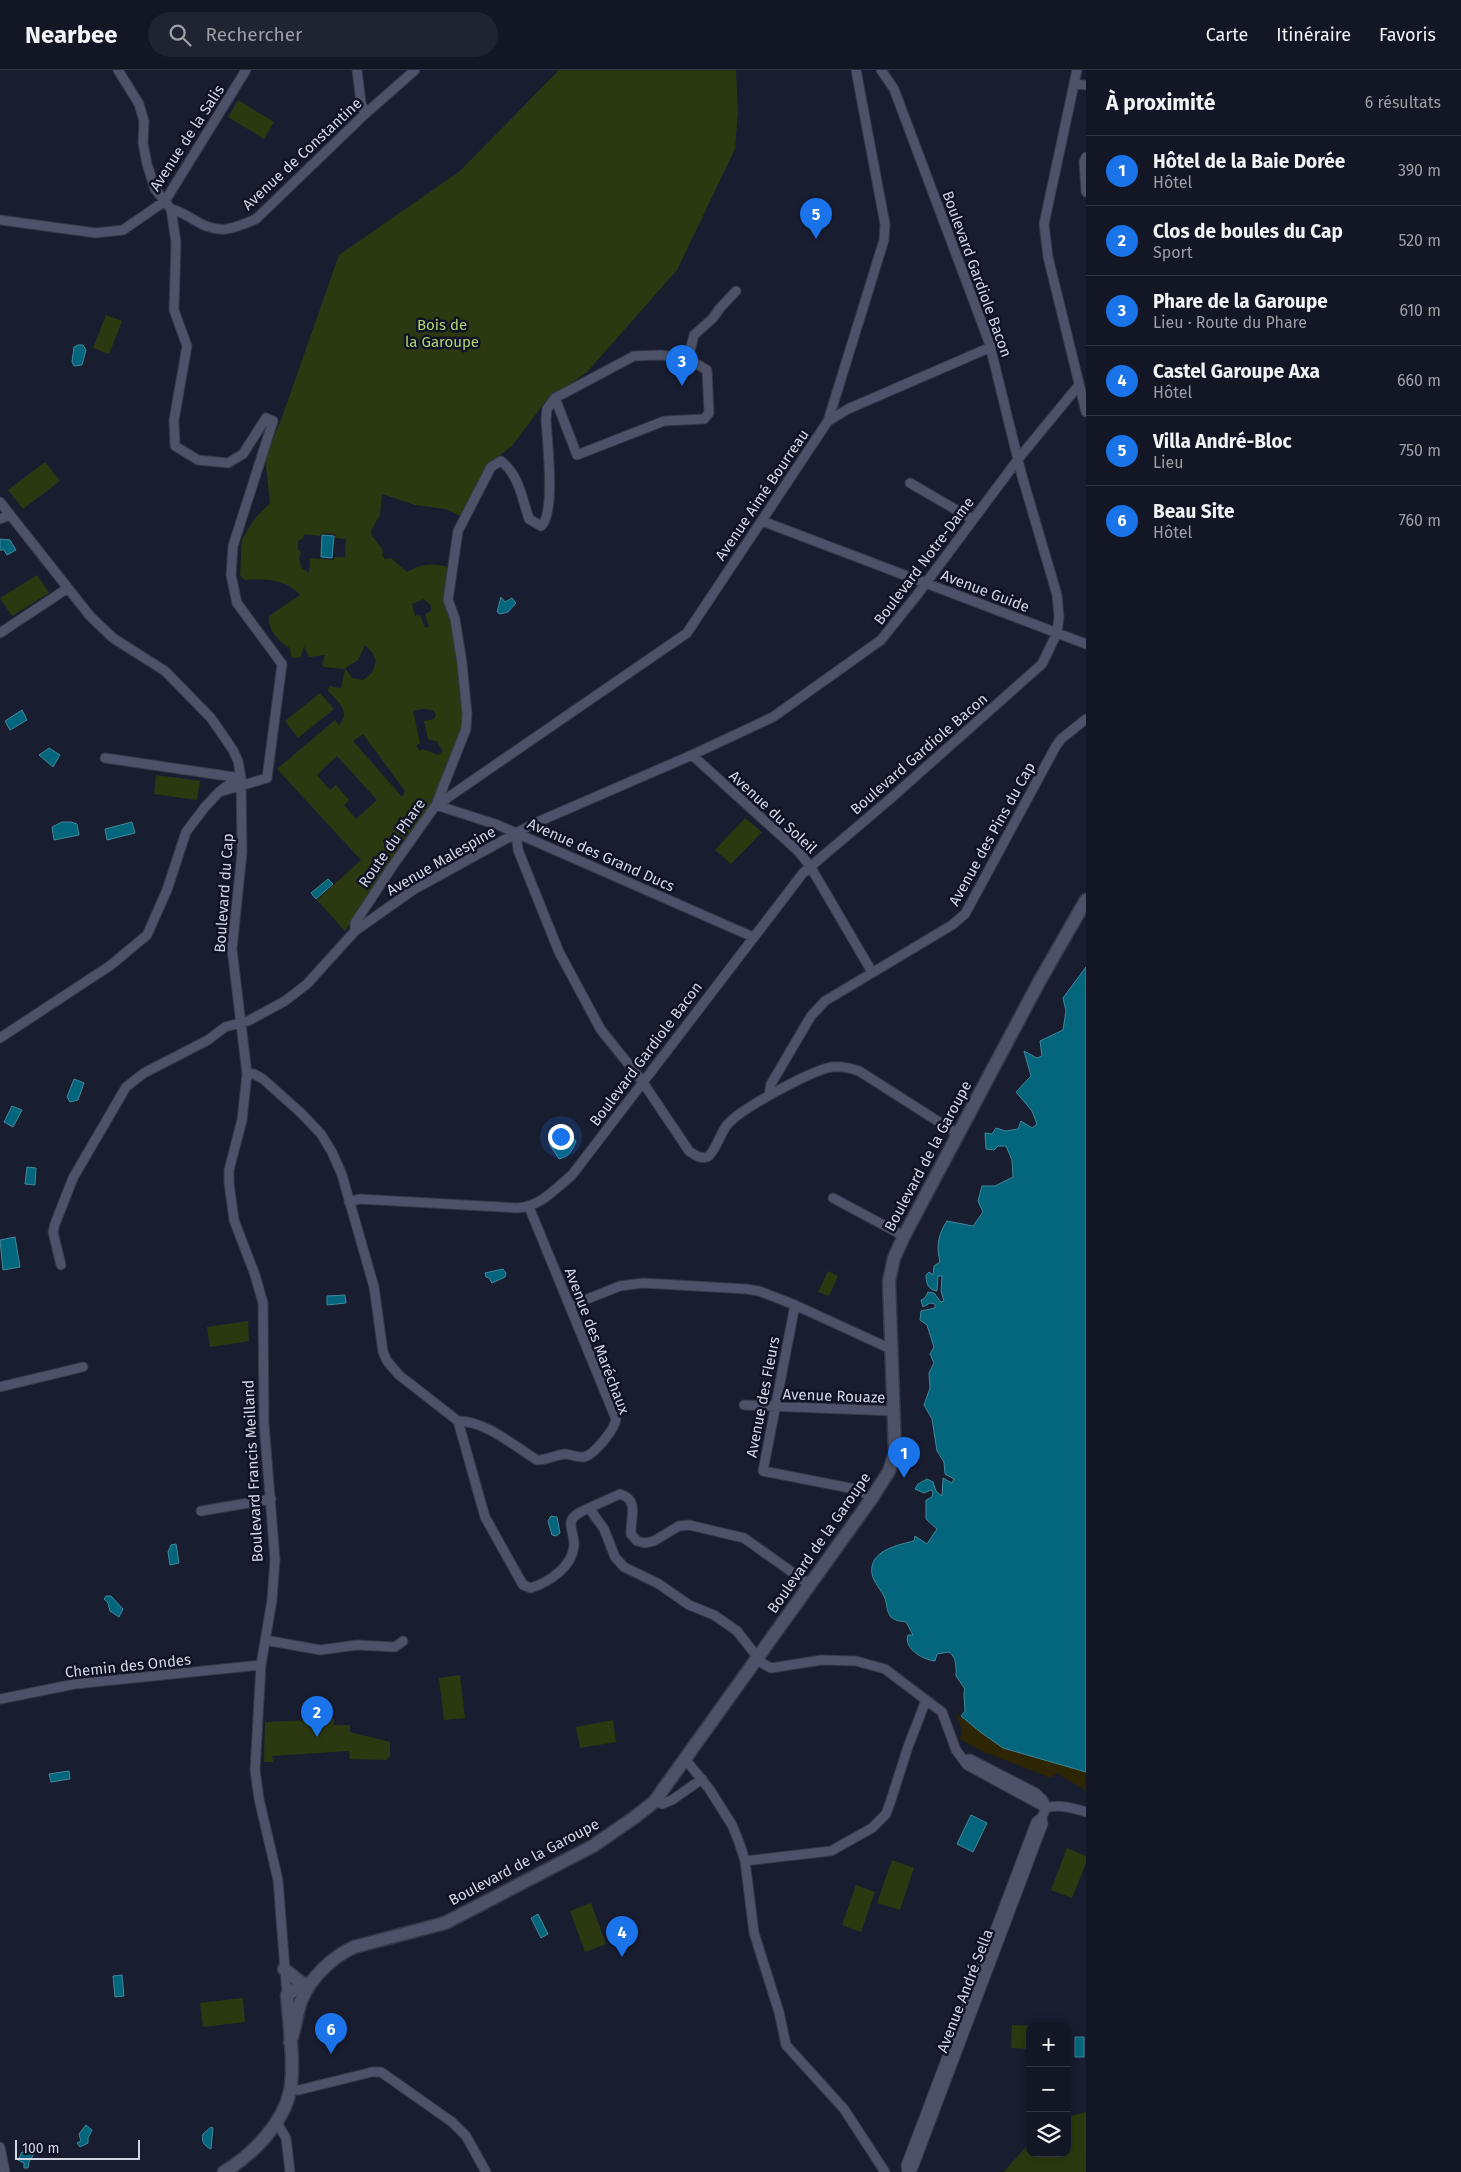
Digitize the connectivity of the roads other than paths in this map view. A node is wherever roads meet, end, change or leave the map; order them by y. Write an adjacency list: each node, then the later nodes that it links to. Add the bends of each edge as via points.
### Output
1 (118, 70): 13 (street, via 139,104 144,122 147,164 155,189)
2 (246, 70): 13 (street, Avenue de la Salis)
3 (357, 70): 10 (street)
4 (415, 70): 10 (street, Avenue de Constantine)
5 (856, 70): 22 (street, Avenue Aimé Bourreau, via 885,224 884,240)
6 (881, 70): 17 (street, Boulevard Gardiole Bacon, via 894,89)
7 (1078, 70): 8 (street)
8 (1074, 84): 9 (street); 19 (street, via 1044,224 1048,256)
9 (1086, 85)
10 (365, 114): 14 (street, Avenue de Constantine, via 256,219 234,229 221,229 206,227)
11 (1086, 157): 12 (street)
12 (1086, 192)
13 (164, 201): 14 (street); 15 (street, Avenue de la Salis, via 123,230 110,233)
14 (171, 209): 38 (street, via 176,242 174,310 186,346 174,420 175,446 198,460 228,463 243,454 266,418 273,422 233,546 231,575 237,603 282,664 267,778)
15 (0, 220)
16 (736, 291): 18 (street, via 694,335)
17 (991, 348): 22 (street); 23 (street, Boulevard Gardiole Bacon)
18 (688, 359): 20 (street, via 634,356); 20 (street, via 707,370 709,413 704,419 664,421 577,455)
19 (1079, 385): 21 (street); 23 (street, Boulevard Notre-Dame)
20 (555, 398): 39 (street, Route du Phare, via 547,409 546,419 550,503 545,523 541,526 529,520 518,482 510,468 500,461 491,467 458,531 448,600 458,637 466,729)
21 (1086, 412)
22 (828, 420): 29 (street, Avenue Aimé Bourreau)
23 (1018, 458): 28 (street, Boulevard Notre-Dame); 33 (street, Boulevard Gardiole Bacon, via 1057,595 1060,616)
24 (910, 483): 28 (street)
25 (0, 502): 26 (street, Boulevard du Cap)
26 (10, 515): 27 (street); 31 (street, Boulevard du Cap)
27 (0, 519)
28 (972, 519): 30 (street, Boulevard Notre-Dame)
29 (762, 521): 30 (street, Avenue Guide); 39 (street, Avenue Aimé Bourreau, via 687,633)
30 (926, 583): 33 (street, Avenue Guide); 36 (street, Boulevard Notre-Dame, via 881,640 773,717)
31 (68, 588): 32 (street); 38 (street, Boulevard du Cap, via 107,632 165,671 210,718 235,753)
32 (0, 633)
33 (1056, 633): 34 (street, Avenue Guide); 41 (street, Boulevard Gardiole Bacon, via 1042,664)
34 (1086, 644)
35 (1086, 719): 45 (street, Avenue des Pins du Cap, via 1056,746 965,914)
36 (692, 755): 40 (street, Boulevard Notre-Dame); 41 (street, Avenue du Soleil, via 798,851)
37 (106, 758): 38 (street)
38 (241, 782): 46 (street, Boulevard du Cap, via 242,853 232,949); 47 (street, via 233,781 219,792 186,832 167,890 147,935 111,965)
39 (436, 805): 40 (street, Avenue des Grand Ducs); 43 (street, Route du Phare, via 355,923)
40 (516, 832): 43 (street, Avenue Malespine, via 414,890); 44 (street, Avenue des Grand Ducs); 49 (street, via 518,850 559,952 601,1030)
41 (810, 866): 44 (street, Boulevard Gardiole Bacon); 45 (street, Avenue du Soleil)
42 (1086, 900): 51 (street, Boulevard de la Garoupe)
43 (355, 931): 46 (street, Avenue Malespine, via 307,984 285,1002)
44 (753, 937): 49 (street, Boulevard Gardiole Bacon)
45 (872, 972): 50 (street, Avenue des Pins du Cap, via 825,1001 812,1016 771,1084)
46 (241, 1022): 48 (street, Boulevard Francis Meilland); 56 (street, Avenue Malespine, via 225,1027 208,1040 144,1073 126,1087 73,1178 55,1224 53,1232)
47 (0, 1038)
48 (247, 1074): 53 (street, via 263,1079 321,1134 332,1152); 67 (street, Boulevard Francis Meilland, via 242,1120 228,1183 234,1220 258,1283 262,1303 264,1423)
49 (642, 1081): 50 (street, via 690,1151 705,1158 738,1114); 54 (street, Boulevard Gardiole Bacon, via 572,1175)
50 (769, 1095): 51 (street, via 831,1067 844,1067 859,1071)
51 (958, 1134): 55 (street, Boulevard de la Garoupe)
52 (833, 1198): 55 (street)
53 (349, 1202): 54 (street, via 358,1199); 65 (street, via 374,1287 387,1361)
54 (529, 1208): 58 (street, Avenue des Maréchaux)
55 (904, 1236): 59 (street, Boulevard de la Garoupe, via 894,1258 889,1282)
56 (61, 1265)
57 (794, 1305): 58 (street, via 746,1289 643,1283 620,1286); 59 (street); 63 (street, Avenue des Fleurs)
58 (570, 1306): 65 (street, Avenue des Maréchaux, via 616,1419 615,1426 590,1456 581,1458 567,1454 537,1460 490,1432 469,1422)
59 (893, 1350): 64 (street, Boulevard de la Garoupe)
60 (83, 1367): 61 (street)
61 (0, 1387)
62 (744, 1405): 63 (street, Avenue Rouaze)
63 (775, 1408): 64 (street, Avenue Rouaze); 66 (street, Avenue des Fleurs, via 763,1471 860,1490)
64 (893, 1411): 66 (street, Boulevard de la Garoupe, via 895,1453 889,1471)
65 (458, 1422): 68 (street, via 485,1517 523,1585 531,1588 541,1585 566,1566 574,1546 571,1522 575,1515)
66 (872, 1498): 70 (street, Boulevard de la Garoupe)
67 (271, 1499): 69 (street); 71 (street, Boulevard Francis Meilland, via 275,1559)
68 (590, 1508): 70 (street, via 620,1494 628,1496 632,1502 631,1534 638,1541 654,1541 679,1526 689,1525 744,1538); 73 (street, via 604,1529 615,1557 624,1567 659,1584 689,1605 714,1615 737,1631)
69 (201, 1511)
70 (810, 1585): 73 (street, Boulevard de la Garoupe)
71 (265, 1640): 72 (street, via 320,1650 357,1645 395,1647); 74 (street, Boulevard Francis Meilland)
72 (403, 1641)
73 (757, 1657): 76 (street, via 771,1668 822,1660 856,1661 884,1669); 77 (street, Boulevard de la Garoupe)
74 (261, 1666): 75 (street, Chemin des Ondes, via 75,1684); 83 (street, Boulevard Francis Meilland, via 256,1770 259,1799 278,1880)
75 (0, 1699)
76 (926, 1700): 81 (street, via 944,1715 956,1750 964,1760 970,1759 1036,1793 1043,1800); 82 (street, via 886,1814 872,1828 831,1851)
77 (686, 1760): 78 (street); 79 (street, Boulevard de la Garoupe)
78 (702, 1779): 79 (street, via 672,1800 662,1804); 82 (street, via 732,1825)
79 (654, 1802): 84 (street, Boulevard de la Garoupe, via 593,1846 445,1923 345,1951)
80 (1086, 1812): 81 (street, via 1067,1807)
81 (1044, 1813): 96 (street, Avenue André Sella, via 1036,1822 906,2164)
82 (745, 1862): 95 (street, via 754,1933 786,2045 844,2109)
83 (284, 1969): 84 (street); 85 (street, Boulevard Francis Meilland)
84 (307, 1983): 85 (street); 86 (street, Boulevard de la Garoupe)
85 (287, 2000): 86 (street); 87 (street, Boulevard Francis Meilland)
86 (301, 2002): 87 (street, Boulevard de la Garoupe)
87 (290, 2042): 88 (street)
88 (290, 2090): 89 (street); 94 (street, via 381,2072 459,2129)
89 (276, 2121): 92 (street, via 258,2143); 93 (street, via 286,2138)
90 (0, 2146): 91 (street)
91 (5, 2172)
92 (224, 2172)
93 (290, 2172)
94 (486, 2172)
95 (885, 2172)
96 (907, 2172)

